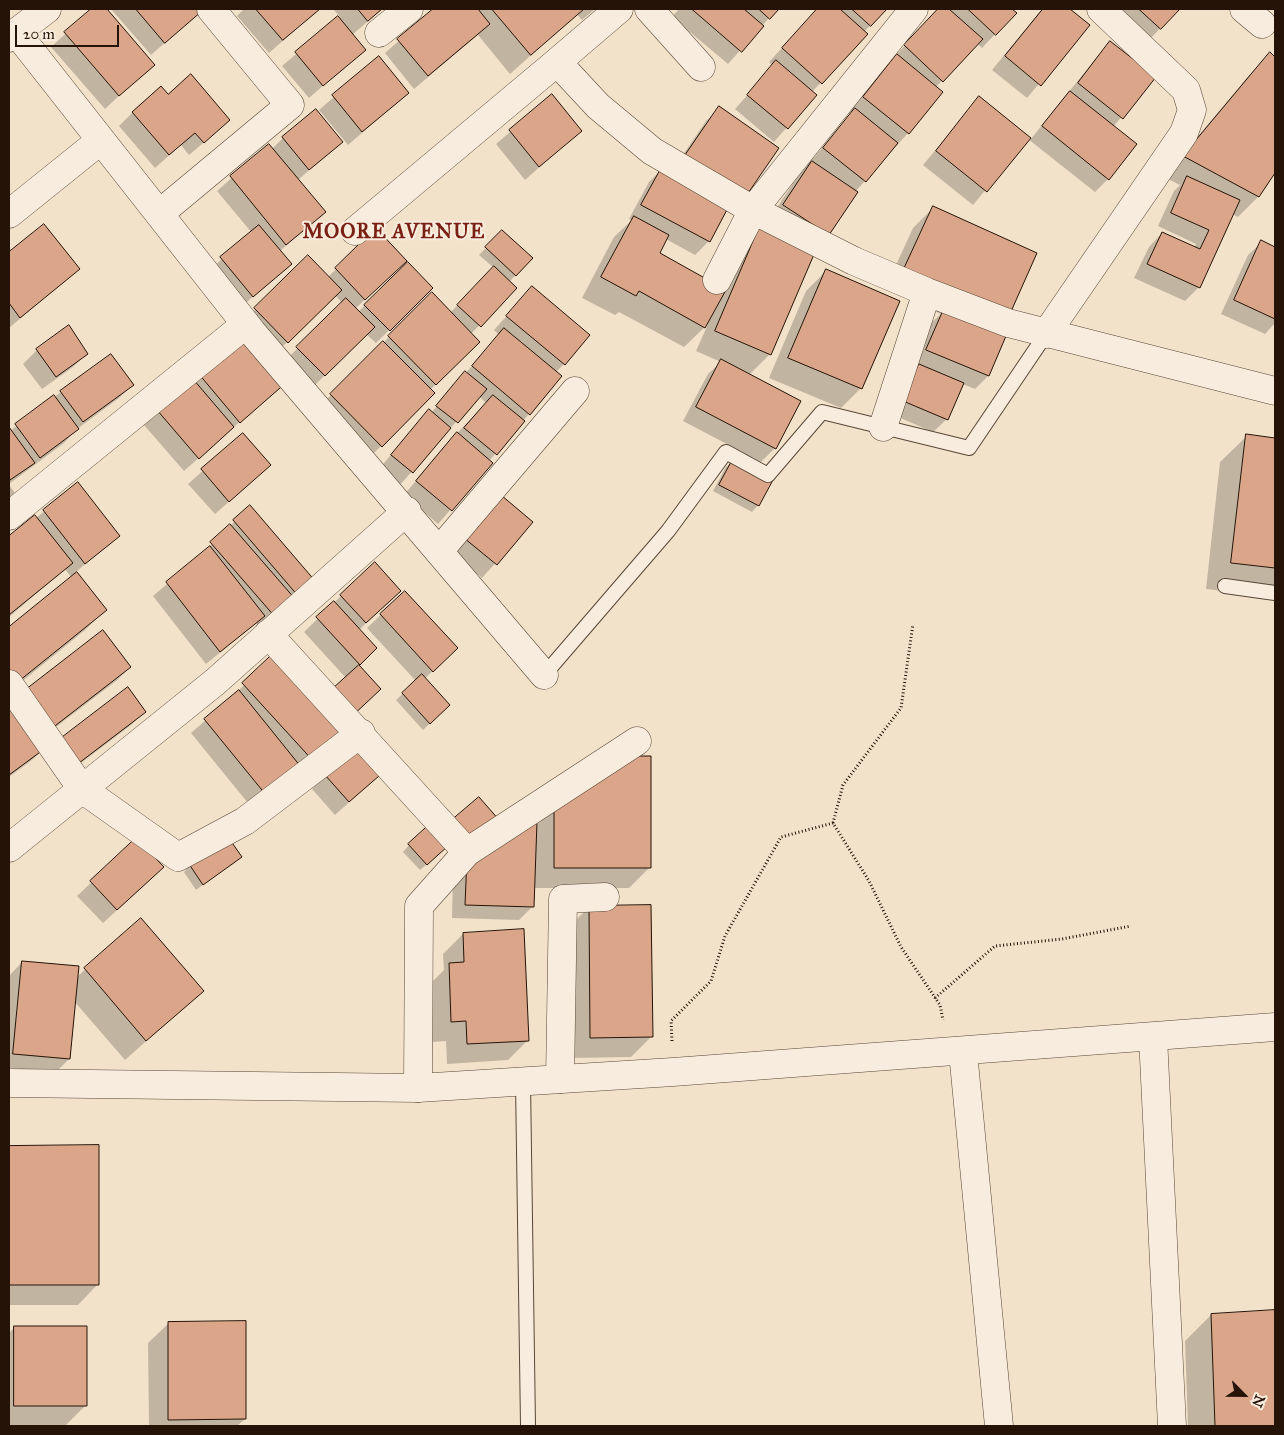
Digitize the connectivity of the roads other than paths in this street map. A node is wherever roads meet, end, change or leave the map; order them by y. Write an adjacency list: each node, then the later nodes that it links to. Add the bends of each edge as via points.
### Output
1 (47, 9): 9 (street)
2 (211, 9): 15 (street, via 290,104)
3 (409, 9): 8 (street)
4 (619, 9): 10 (street)
5 (649, 9): 11 (street)
6 (914, 9): 13 (street)
7 (1101, 9): 20 (street, via 1186,90 1192,110 1184,133)
8 (379, 33)
9 (13, 35): 12 (street)
10 (557, 62): 13 (street, via 598,106 652,151); 16 (street)
11 (701, 66)
12 (101, 140): 14 (street); 15 (street)
13 (753, 210): 17 (street); 18 (street, via 854,261)
14 (9, 214)
15 (160, 214): 19 (street)
16 (355, 231)
17 (717, 280)
18 (927, 292): 20 (street); 23 (street)
19 (246, 324): 24 (street); 25 (street)
20 (1046, 334): 21 (street); 23 (lane, via 969,448)
21 (1275, 390)
22 (575, 391): 26 (street)
23 (883, 427): 30 (lane, via 822,412 768,475 726,452 668,530)
24 (407, 511): 26 (street); 29 (street)
25 (9, 516)
26 (439, 550): 30 (street)
27 (1225, 586): 28 (lane)
28 (1275, 593)
29 (268, 634): 32 (street); 34 (street, via 215,682)
30 (544, 675)
31 (9, 684): 34 (street)
32 (361, 733): 34 (street, via 245,821 178,856); 36 (street)
33 (637, 741): 36 (street)
34 (82, 789): 35 (street)
35 (9, 848)
36 (467, 852): 44 (street, via 420,906)
37 (605, 897): 41 (street, via 563,899)
38 (1275, 1028): 39 (street)
39 (1153, 1037): 40 (street); 47 (street)
40 (956, 1052): 41 (street); 46 (street)
41 (560, 1079): 42 (street)
42 (523, 1082): 44 (street); 45 (lane)
43 (9, 1083): 44 (street)
44 (418, 1088)
45 (528, 1426)
46 (999, 1426)
47 (1172, 1426)

